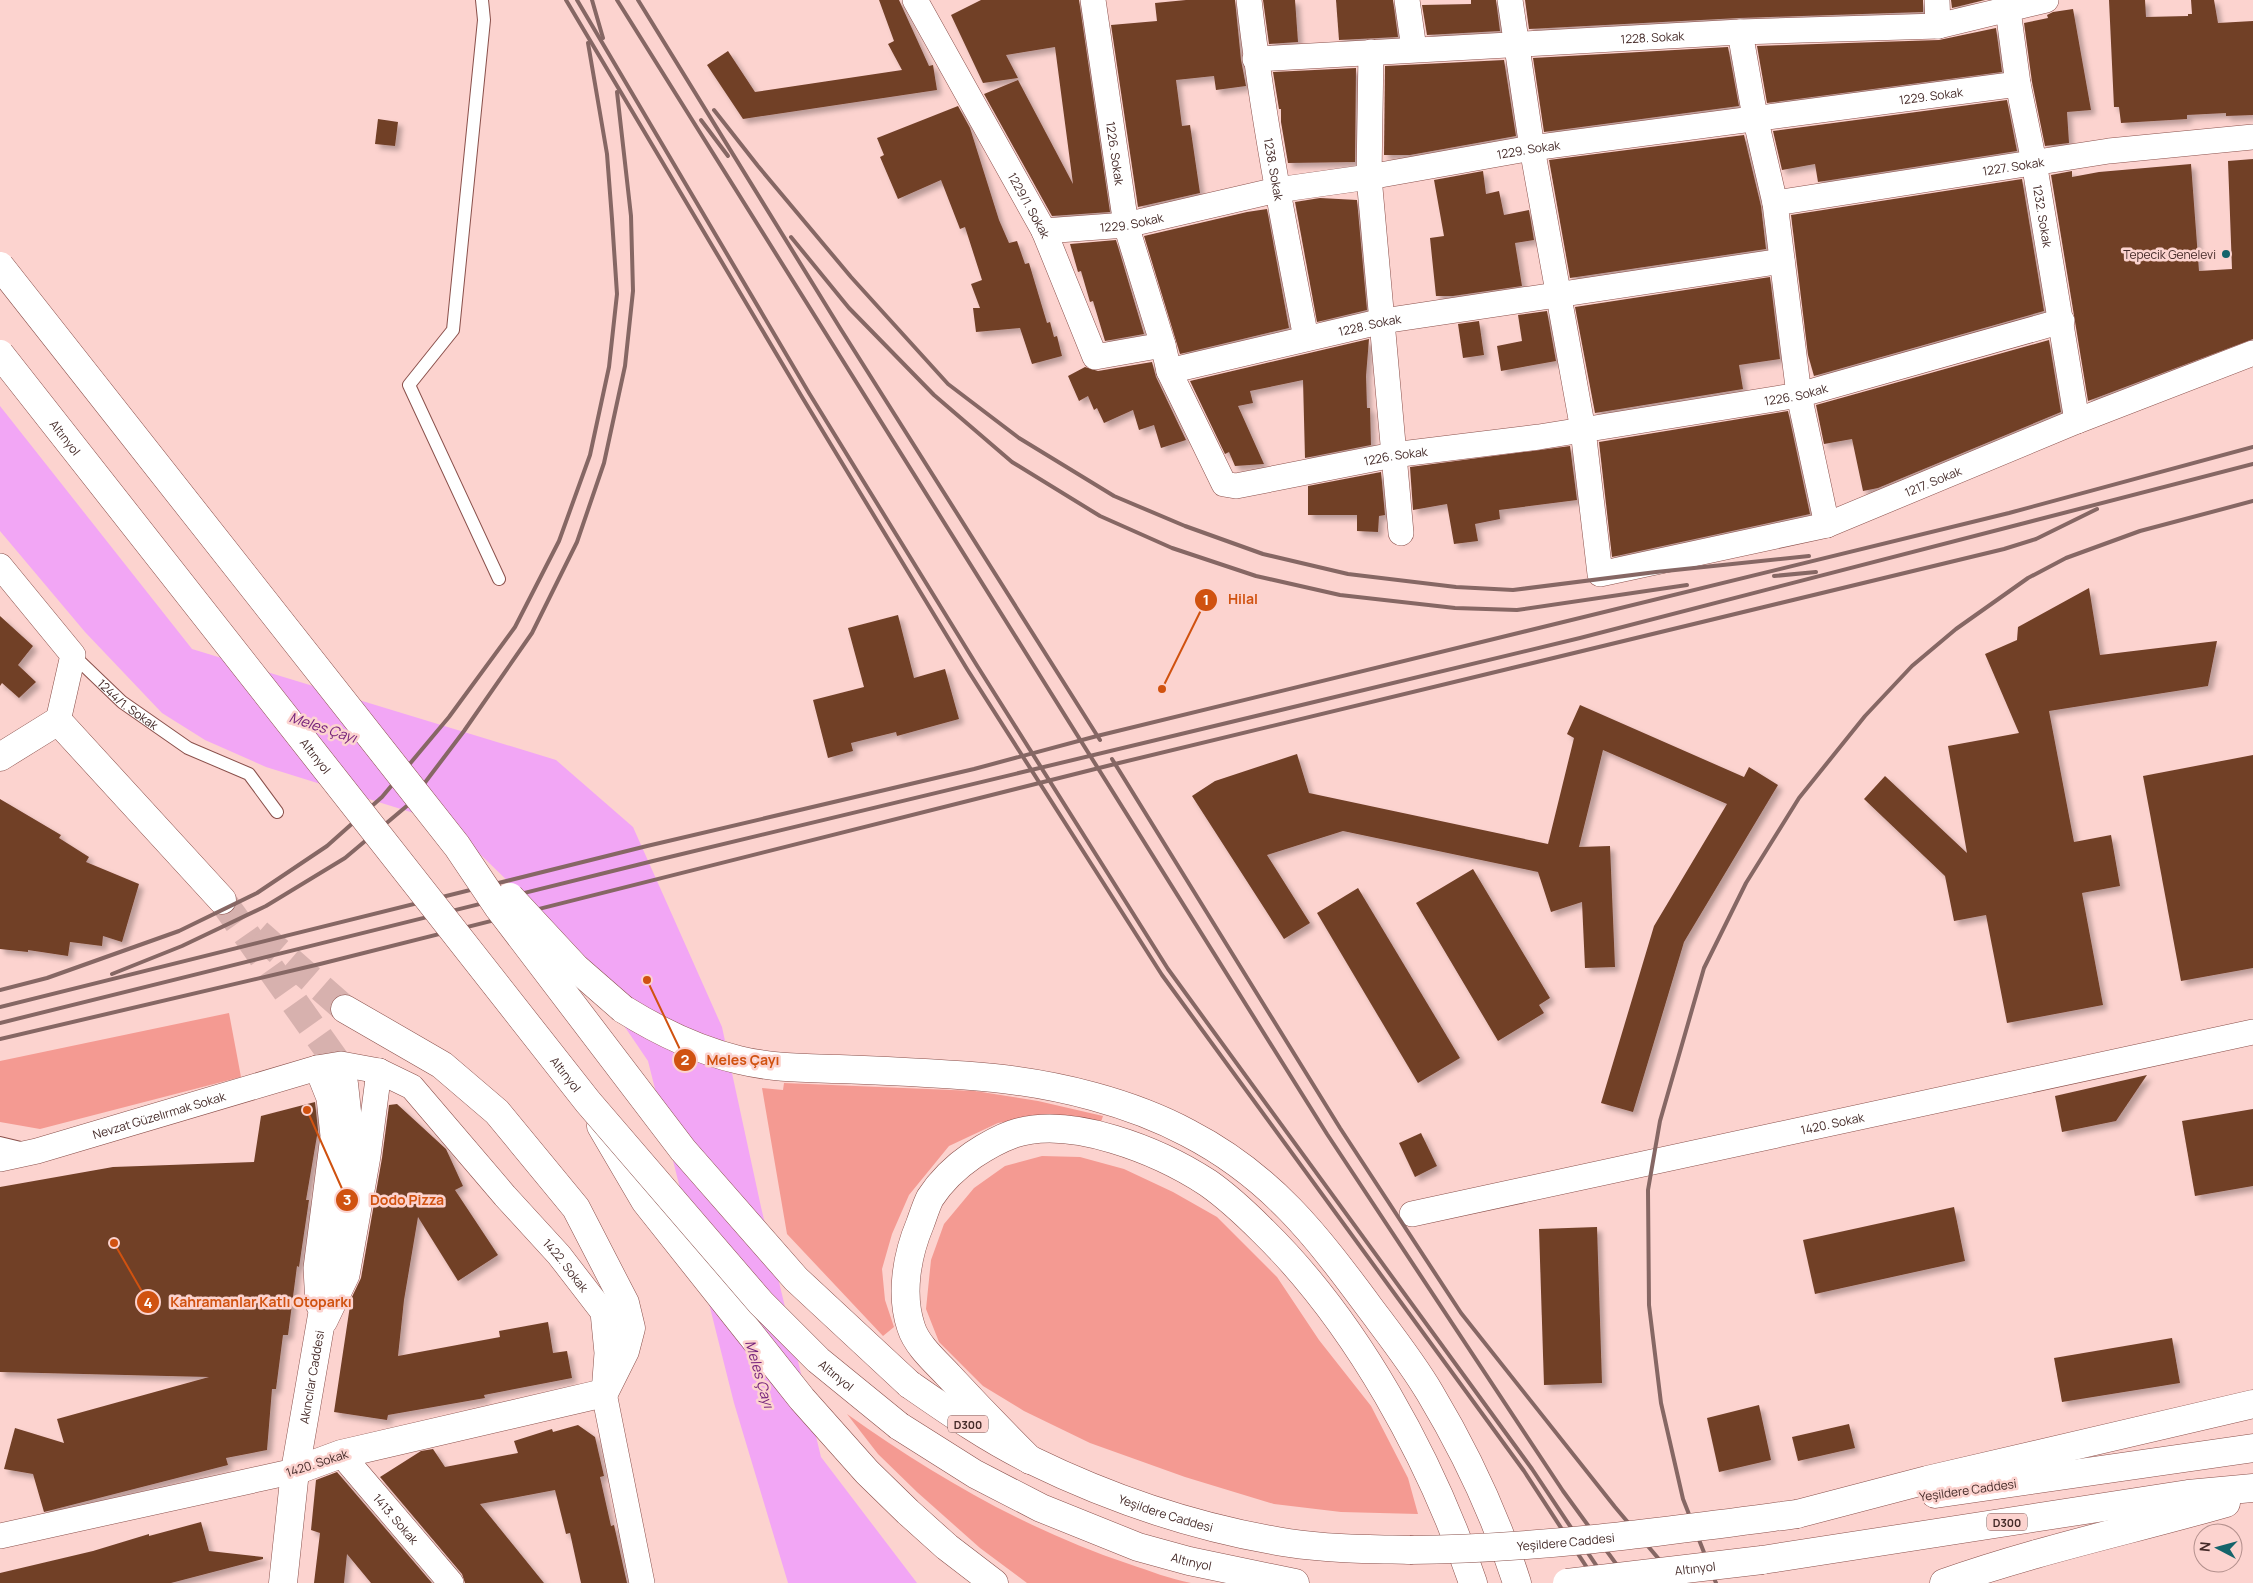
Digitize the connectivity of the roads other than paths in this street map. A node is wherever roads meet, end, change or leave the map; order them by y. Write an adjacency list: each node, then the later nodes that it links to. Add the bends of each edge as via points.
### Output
1 (482, 0): 43 (lane, via 484,20 453,330 409,385)
2 (915, 0): 25 (street, 1229/1. Sokak)
3 (1093, 0): 24 (street, 1226. Sokak)
4 (1248, 0): 15 (street, 1238. Sokak)
5 (1407, 0): 13 (street)
6 (1510, 0): 12 (street)
7 (1937, 0): 10 (street)
8 (2046, 0): 9 (street, 1228. Sokak)
9 (2008, 10): 10 (street, 1228. Sokak); 16 (street, 1232. Sokak)
10 (1938, 26): 11 (street, 1228. Sokak)
11 (1740, 32): 12 (street, 1228. Sokak); 17 (street)
12 (1516, 44): 13 (street, 1228. Sokak); 19 (street)
13 (1414, 49): 14 (street, 1228. Sokak)
14 (1371, 52): 15 (street, 1228. Sokak); 21 (street)
15 (1256, 59): 22 (street, 1238. Sokak)
16 (2018, 84): 17 (street, 1229. Sokak); 20 (street, 1232. Sokak)
17 (1755, 117): 19 (street, 1229. Sokak); 23 (street)
18 (2253, 137): 20 (street, 1227. Sokak, via 2108,151)
19 (1532, 148): 21 (street, 1229. Sokak); 28 (street)
20 (2034, 162): 23 (street, 1227. Sokak); 30 (street, 1232. Sokak)
21 (1369, 177): 22 (street, 1229. Sokak); 29 (street)
22 (1277, 190): 24 (street, 1229. Sokak); 31 (street, 1238. Sokak)
23 (1775, 203): 26 (street)
24 (1126, 225): 25 (street, 1229. Sokak); 32 (street, 1226. Sokak)
25 (1044, 231): 32 (street, 1229/1. Sokak, via 1095,357)
26 (1782, 261): 28 (street, 1228. Sokak); 36 (street)
27 (0, 266): 48 (main road, bridge)
28 (1557, 294): 29 (street, 1228. Sokak); 38 (street)
29 (1383, 321): 31 (street, 1228. Sokak); 39 (street)
30 (2062, 321): 36 (street, 1226. Sokak); 37 (street, 1232. Sokak)
31 (1306, 338): 35 (street, 1228. Sokak)
32 (1163, 345): 35 (street, 1226. Sokak)
33 (2253, 353): 37 (street, 1217. Sokak)
34 (0, 354): 55 (main road, Altınyol, bridge)
35 (1169, 371): 39 (street, 1226. Sokak, via 1224,484 1236,486)
36 (1799, 395): 38 (street, 1226. Sokak); 40 (street)
37 (2077, 421): 40 (street, 1217. Sokak)
38 (1583, 430): 39 (street, 1226. Sokak); 40 (street, 1217. Sokak, via 1600,574)
39 (1393, 455): 41 (street)
40 (1827, 525)
41 (1401, 533)
42 (0, 566): 44 (street, 1244/1. Sokak)
43 (498, 579)
44 (73, 655): 45 (street); 47 (lane, 1244/1. Sokak, via 122,702 188,748 249,774)
45 (58, 721): 46 (main road); 49 (main road)
46 (0, 757)
47 (277, 812)
48 (457, 846): 65 (main road, Yeşildere Caddesi / D300, bridge, via 498,907 684,1150 796,1279 909,1384 975,1429); 77 (main road, bridge, via 496,881 576,968 623,1009 658,1031 694,1046 740,1060 778,1066 994,1078 1048,1087 1091,1096 1143,1113 1188,1133 1228,1157 1283,1201 1321,1242 1429,1391 1487,1503)
49 (222, 900)
50 (344, 1009): 61 (main road, via 442,1065 497,1112 576,1208 626,1302 630,1328 625,1351)
51 (2253, 1032): 59 (street, 1420. Sokak)
52 (317, 1068): 53 (street, 1422. Sokak, via 341,1064); 57 (street, Nevzat Güzelırmak Sokak); 60 (street, via 329,1098 332,1136 316,1268)
53 (379, 1072): 60 (street, via 348,1275); 61 (street, 1422. Sokak, via 412,1087 559,1255 603,1312 607,1353)
54 (344, 1084): 60 (main road, Akıncılar Caddesi, via 351,1148)
55 (588, 1102): 74 (main road, bridge, via 645,1202 802,1399 867,1472 908,1512); 75 (main road, Altınyol, bridge, via 761,1303 818,1360 899,1426 975,1474 1041,1508 1138,1547)
56 (0, 1143): 57 (lane)
57 (37, 1151): 58 (street, Nevzat Güzelırmak Sokak)
58 (0, 1159)
59 (1412, 1214)
60 (320, 1332): 66 (main road, Akıncılar Caddesi)
61 (604, 1393): 64 (main road, 1420. Sokak); 73 (street, 1422. Sokak)
62 (2253, 1404): 69 (main road, via 1954,1473)
63 (2253, 1448): 69 (main road, Yeşildere Caddesi)
64 (341, 1454): 66 (main road, 1420. Sokak); 72 (street, 1413. Sokak)
65 (1030, 1460): 69 (main road, Yeşildere Caddesi, bridge, via 1164,1513 1290,1543 1362,1549 1487,1549 1586,1541); 76 (main road, via 941,1367 911,1328 905,1294 910,1248 930,1198 957,1166 984,1148 1014,1134 1052,1129 1088,1132 1171,1161 1209,1184 1282,1250 1323,1300 1362,1356 1405,1428 1434,1484)
66 (295, 1471): 70 (street, 1420. Sokak); 71 (main road, Akıncılar Caddesi)
67 (2253, 1488): 78 (main road, Altınyol / D300, bridge, via 2188,1494 1762,1560)
68 (2253, 1495): 79 (main road, via 2166,1521 2059,1547)
69 (1797, 1514)
70 (0, 1536)
71 (283, 1583)
72 (451, 1583)
73 (642, 1583)
74 (994, 1583)
75 (1295, 1583)
76 (1473, 1583)
77 (1517, 1583)
78 (1567, 1583)
79 (1944, 1583)

